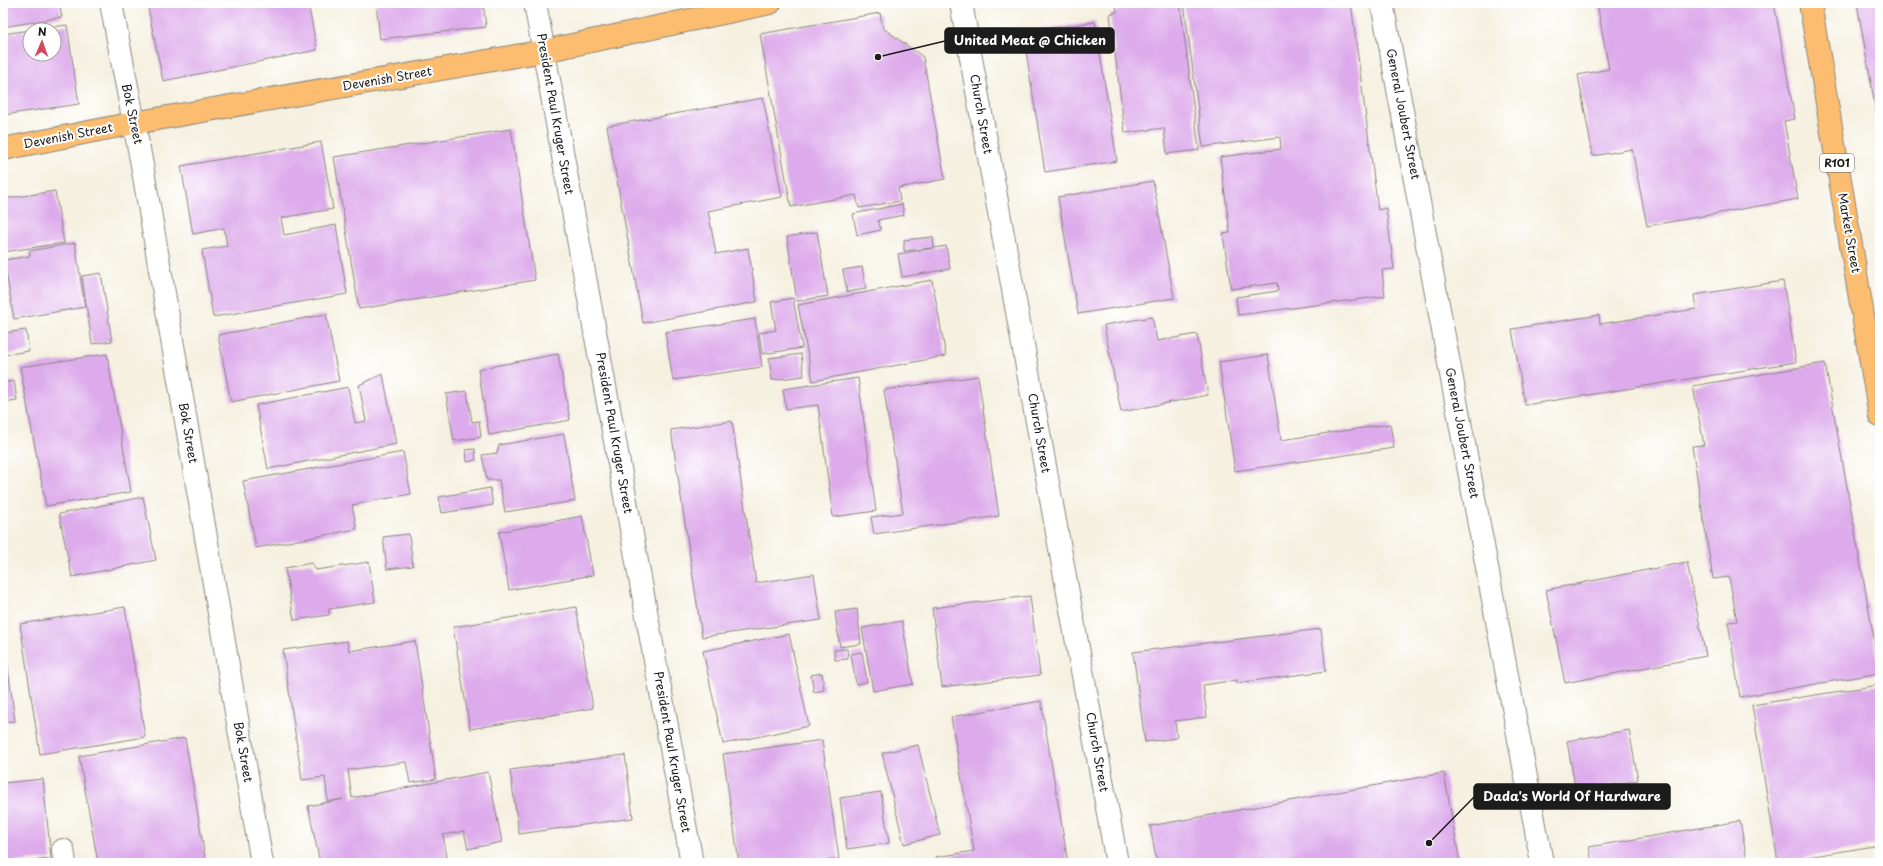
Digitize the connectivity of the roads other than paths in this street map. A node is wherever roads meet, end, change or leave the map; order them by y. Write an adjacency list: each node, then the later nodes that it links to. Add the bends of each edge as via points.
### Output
1 (111, 3): 8 (street, Bok Street)
2 (535, 3): 7 (street, President Paul Kruger Street)
3 (770, 3): 7 (main road, Devenish Street)
4 (961, 3): 13 (street, Church Street)
5 (1382, 3): 14 (street, General Joubert Street)
6 (1810, 3): 10 (main road, Market Street / R101)
7 (544, 51): 8 (main road, Devenish Street); 12 (street, President Paul Kruger Street)
8 (134, 123): 9 (main road, Devenish Street); 11 (street, Bok Street)
9 (3, 149)
10 (1880, 416)
11 (262, 863)
12 (692, 863)
13 (1118, 863)
14 (1542, 863)

